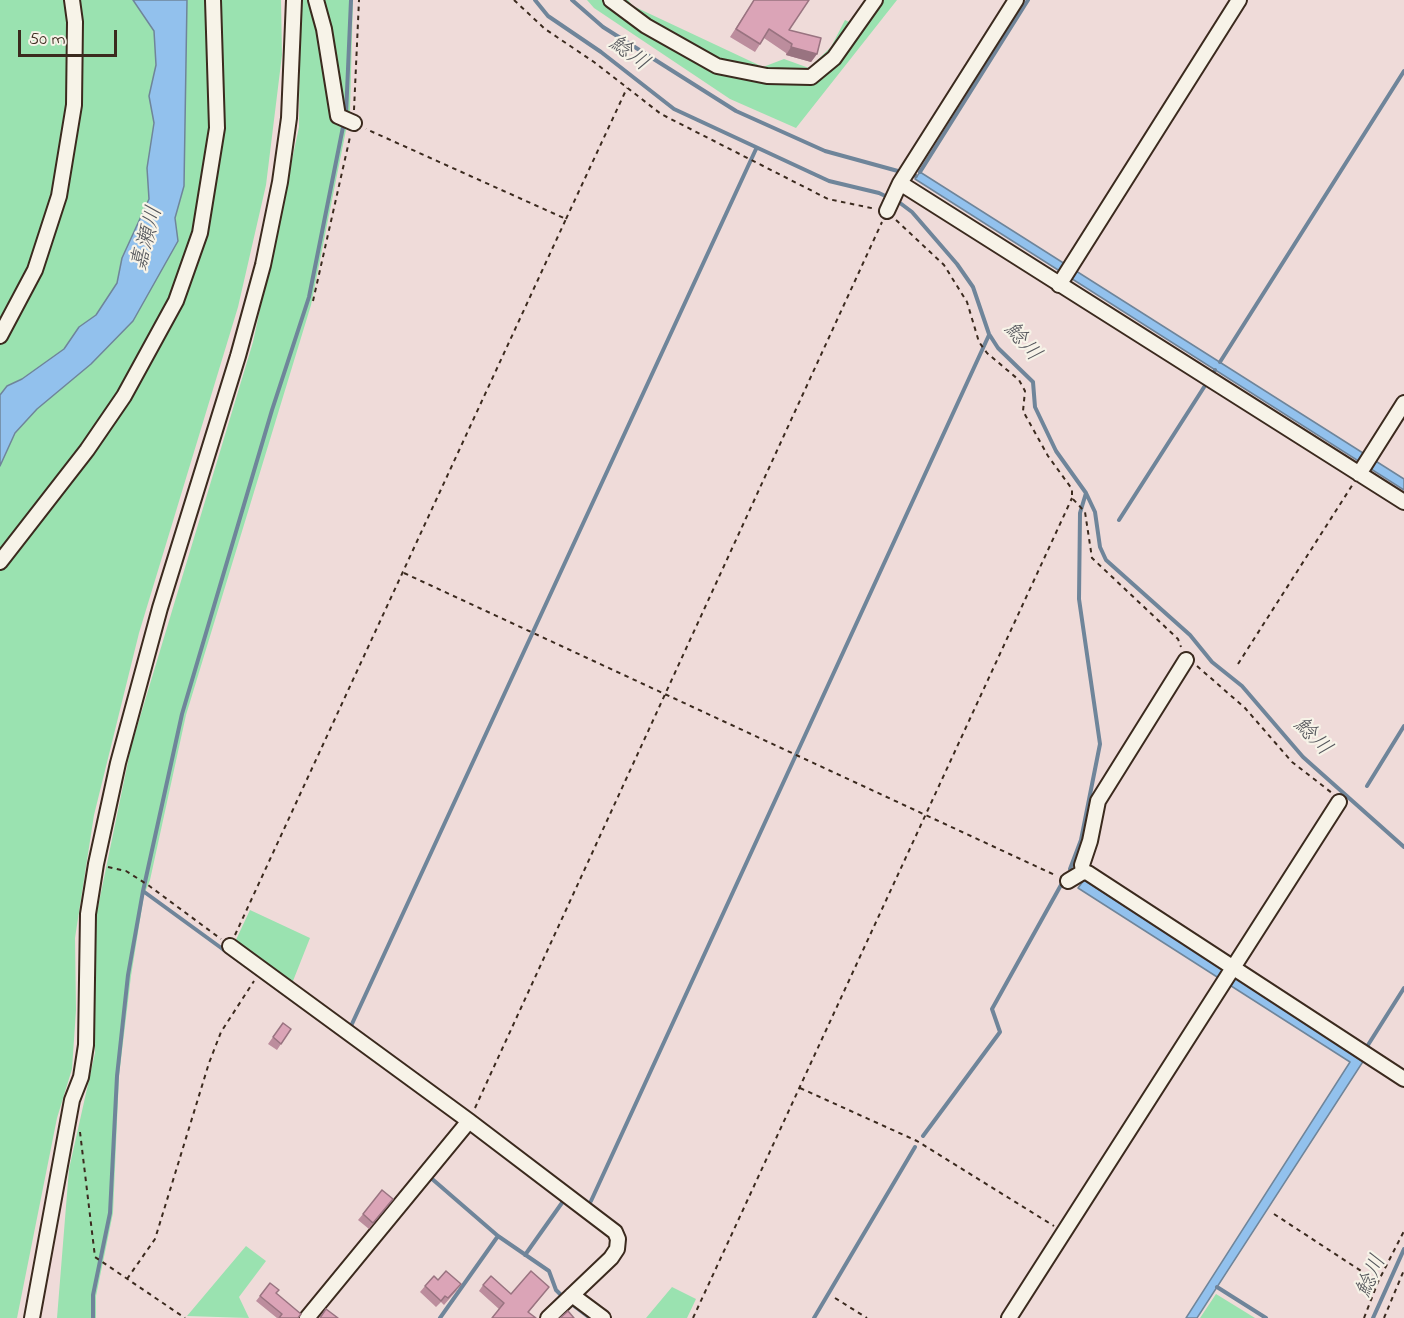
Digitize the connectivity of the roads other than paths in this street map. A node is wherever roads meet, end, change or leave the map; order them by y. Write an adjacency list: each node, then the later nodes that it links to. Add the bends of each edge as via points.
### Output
1 (72, 0): 13 (street, via 74,105 59,196 35,270)
2 (213, 0): 17 (street, via 217,128 200,233 176,301 124,396)
3 (294, 0): 27 (street, via 289,118 263,266 160,608 118,763 96,864 87,938 86,1045 81,1077 72,1100)
4 (316, 0): 9 (street, via 338,116)
5 (611, 0): 6 (street, via 646,26 717,66 767,76 811,77 834,58)
6 (875, 0)
7 (1016, 0): 10 (street)
8 (1239, 0): 12 (street)
9 (354, 123)
10 (905, 176): 11 (street); 12 (street)
11 (887, 211)
12 (1061, 282): 15 (street, via 1208,379)
13 (0, 336)
14 (1404, 403): 15 (street)
15 (1361, 471): 16 (street)
16 (1404, 502)
17 (0, 562)
18 (1186, 660): 20 (street, via 1098,801)
19 (1340, 802): 23 (street)
20 (1083, 872): 21 (street); 23 (street)
21 (1068, 881)
22 (230, 946): 25 (street)
23 (1234, 966): 24 (street); 31 (street)
24 (1404, 1079)
25 (465, 1126): 26 (street, via 615,1232 617,1249 611,1258); 28 (street)
26 (568, 1299): 29 (street); 30 (street)
27 (32, 1318)
28 (307, 1318)
29 (548, 1318)
30 (603, 1318)
31 (1010, 1318)

